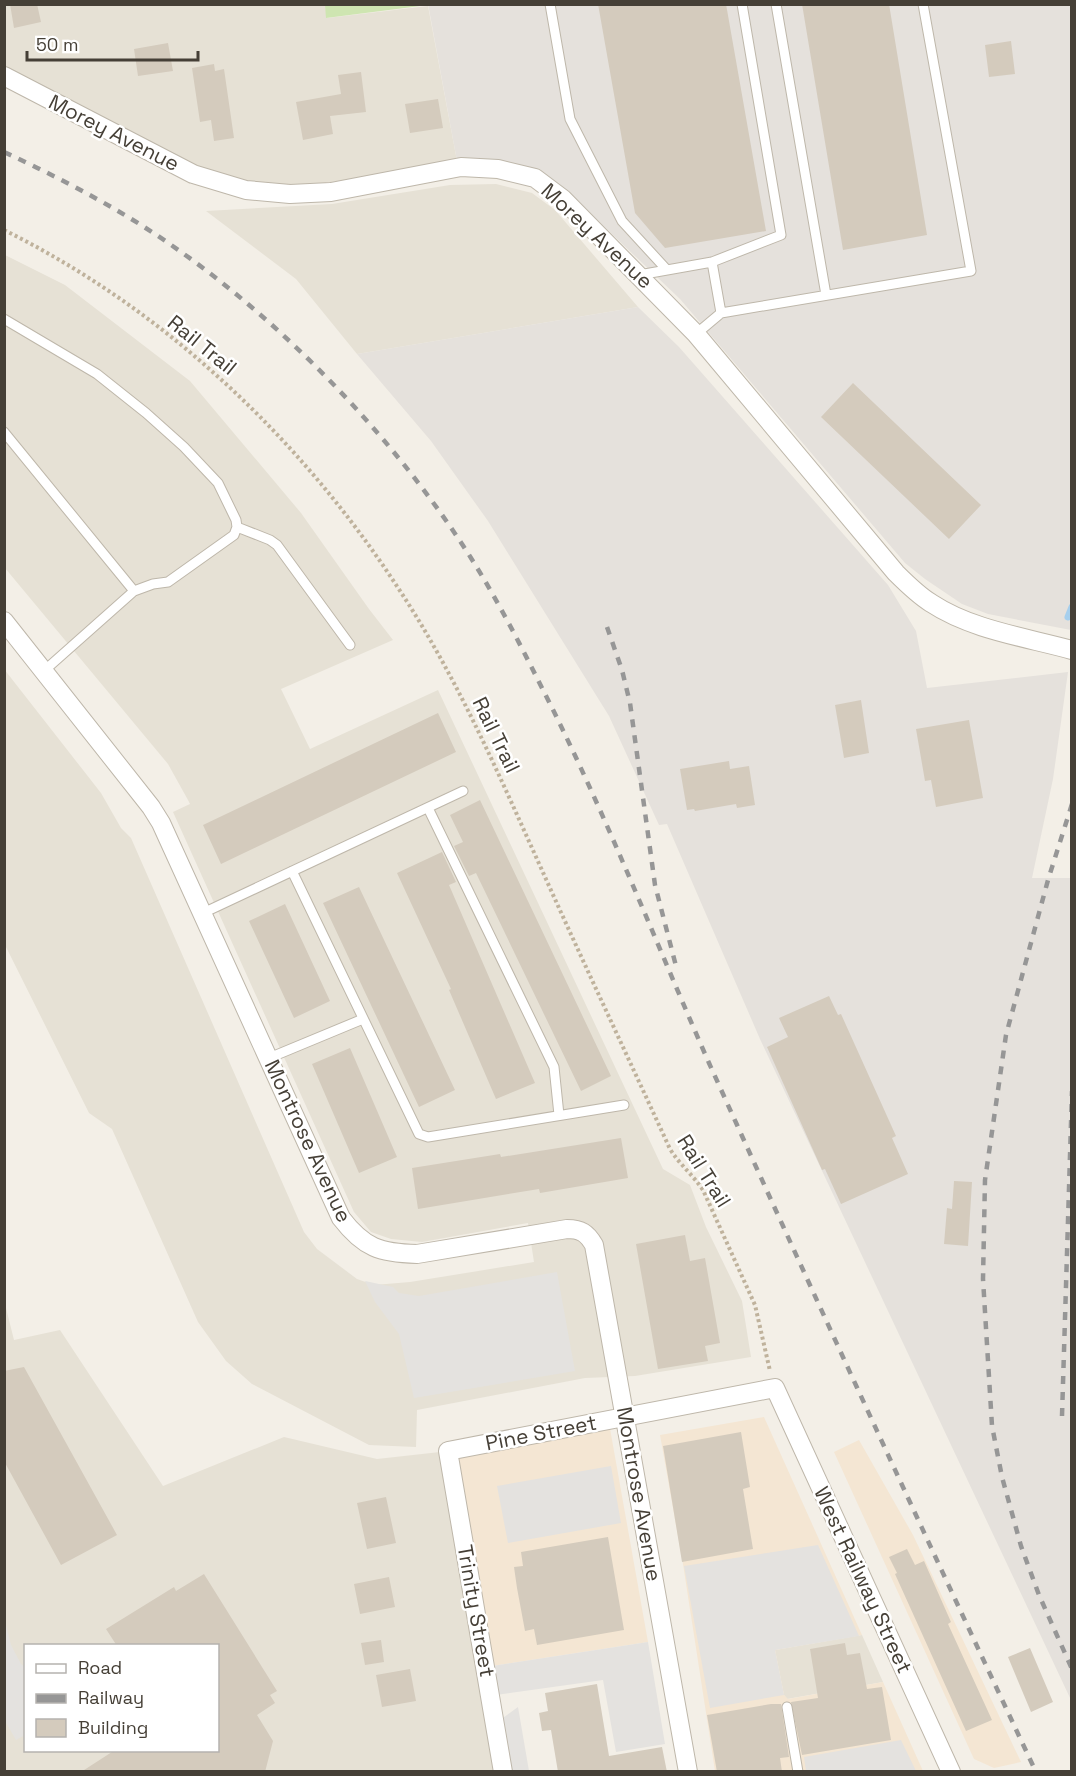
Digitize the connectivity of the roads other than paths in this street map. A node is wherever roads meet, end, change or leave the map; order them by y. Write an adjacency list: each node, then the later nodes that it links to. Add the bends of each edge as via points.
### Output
1 (550, 4): 7 (lane, via 570,118 622,221)
2 (742, 4): 6 (lane, via 781,235)
3 (776, 4): 9 (lane)
4 (923, 4): 9 (lane, via 971,271)
5 (4, 76): 8 (street, Morey Avenue, via 193,174 246,190 331,192 461,167 498,169 535,178 563,198)
6 (712, 262): 7 (lane); 10 (lane)
7 (667, 270): 8 (lane)
8 (639, 274): 12 (street, Morey Avenue)
9 (826, 296): 10 (lane)
10 (721, 313): 12 (lane)
11 (4, 319): 14 (lane, via 97,374 146,413 218,483)
12 (696, 334): 18 (street, Morey Avenue, via 914,590 956,616)
13 (4, 432): 15 (lane)
14 (237, 527): 15 (lane, via 234,535 168,582); 17 (lane, via 278,545)
15 (134, 591): 19 (lane)
16 (4, 621): 19 (street, Montrose Avenue)
17 (350, 645)
18 (1071, 650)
19 (45, 670): 23 (street, Montrose Avenue, via 151,807)
20 (464, 791): 21 (lane)
21 (428, 808): 22 (lane); 27 (lane, via 554,1067)
22 (292, 871): 23 (lane); 24 (lane)
23 (203, 913): 25 (street, Montrose Avenue)
24 (363, 1018): 25 (lane); 27 (lane, via 419,1134 428,1137)
25 (269, 1058): 29 (street, Montrose Avenue, via 341,1218 371,1247 417,1254 567,1229 577,1229 589,1236 594,1245)
26 (624, 1105): 27 (lane)
27 (559, 1115)
28 (775, 1388): 29 (street, Pine Street); 35 (street, West Railway Street)
29 (625, 1417): 30 (street, Pine Street); 33 (street, Montrose Avenue)
30 (448, 1450): 32 (street, Trinity Street)
31 (787, 1707): 34 (lane)
32 (503, 1772)
33 (688, 1772)
34 (798, 1772)
35 (951, 1772)

